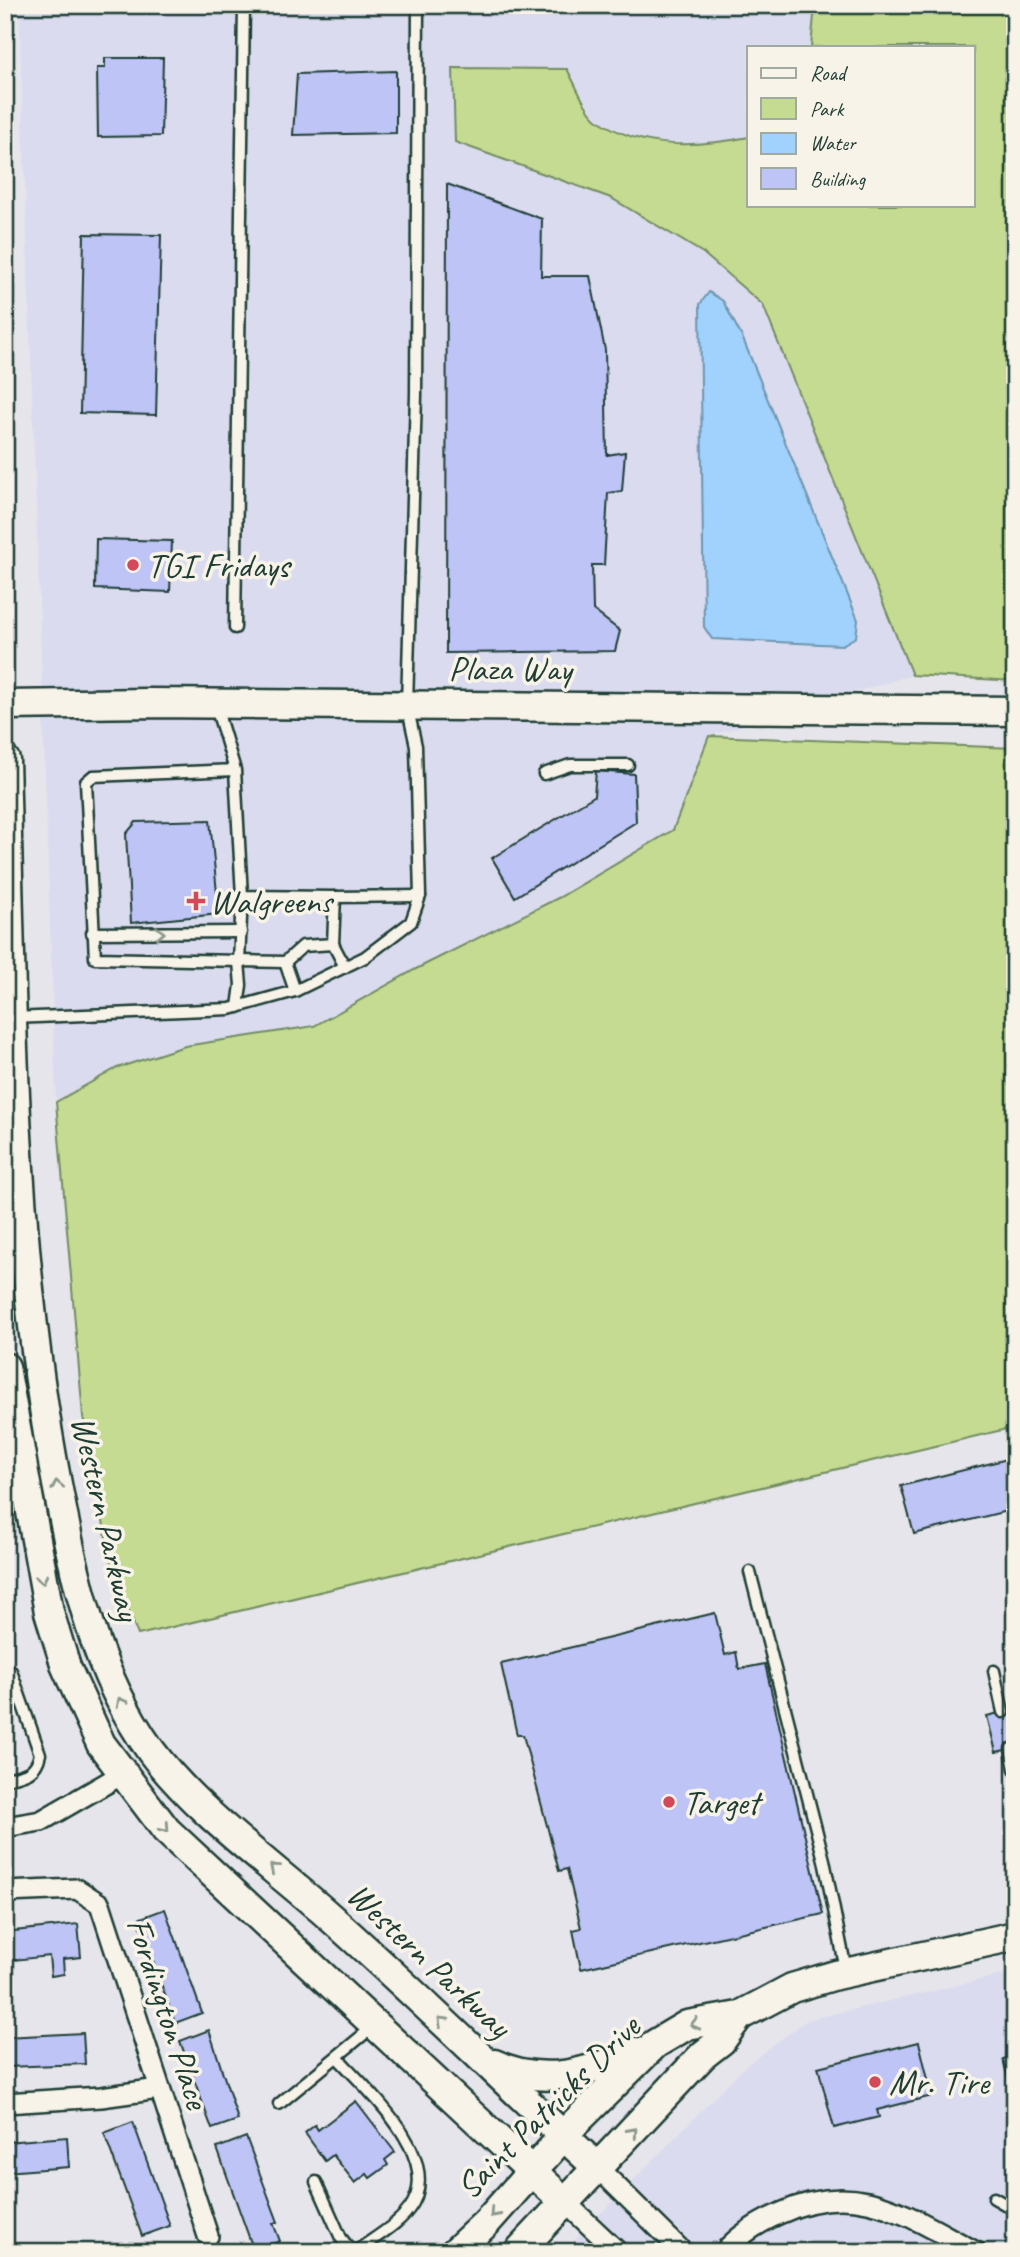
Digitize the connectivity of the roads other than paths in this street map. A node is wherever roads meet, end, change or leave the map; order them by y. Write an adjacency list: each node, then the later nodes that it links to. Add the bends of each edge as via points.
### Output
1 (244, 5): 3 (lane)
2 (418, 5): 6 (lane, via 416,395)
3 (235, 628)
4 (215, 703): 5 (main road, Plaza Way); 6 (main road, Plaza Way); 10 (lane)
5 (5, 705)
6 (407, 705): 7 (main road, Plaza Way); 13 (lane, via 416,746)
7 (1015, 711)
8 (5, 760): 23 (main road, Western Parkway)
9 (628, 765): 11 (lane, via 570,765)
10 (235, 770): 12 (lane); 16 (lane, via 88,778)
11 (544, 774)
12 (242, 896): 14 (lane); 15 (lane)
13 (420, 896): 14 (lane); 20 (lane, via 411,922)
14 (335, 897): 17 (lane)
15 (241, 932): 16 (lane, one-way to 15); 18 (lane)
16 (92, 933): 18 (lane, via 94,956 101,961)
17 (333, 944): 19 (lane, via 303,946); 20 (lane)
18 (239, 961): 19 (lane); 22 (lane)
19 (285, 962): 21 (lane)
20 (345, 967): 21 (lane)
21 (295, 991): 22 (lane)
22 (238, 1007): 23 (lane)
23 (13, 1018): 41 (main road, Western Parkway, one-way to 23, via 179,1783 140,1734 111,1681 75,1580 39,1382 17,1161)
24 (5, 1367): 31 (main road, Western Parkway, one-way to 31, via 43,1583 58,1642 96,1733)
25 (750, 1572): 36 (lane, via 821,1847)
26 (5, 1667): 32 (lane, via 11,1671 40,1754 30,1772)
27 (994, 1671): 28 (lane)
28 (1003, 1712)
29 (1011, 1749): 30 (lane)
30 (1015, 1769)
31 (124, 1773): 33 (street, via 41,1821); 38 (main road, Western Parkway, one-way to 38, via 166,1830)
32 (5, 1779)
33 (5, 1827)
34 (5, 1892): 42 (street, Fordington Place, via 77,1889 100,1905)
35 (1015, 1936): 36 (main road, Saint Patricks Drive)
36 (846, 1973): 37 (main road, Saint Patricks Drive, via 792,1989)
37 (739, 2016): 39 (main road, Saint Patricks Drive, one-way to 39, via 687,2025); 46 (main road, Saint Patricks Drive, one-way to 37, via 721,2041)
38 (375, 2026): 40 (lane); 47 (main road, Western Parkway)
39 (654, 2044): 41 (main road, via 602,2068 566,2075 524,2075); 45 (main road, Saint Patricks Drive)
40 (337, 2057): 44 (lane); 53 (lane, via 411,2144 418,2163 414,2202 404,2215)
41 (481, 2057): 45 (main road, Western Parkway)
42 (159, 2089): 43 (street); 52 (street, Fordington Place)
43 (5, 2104)
44 (279, 2104)
45 (563, 2135): 46 (main road, Western Parkway); 47 (main road, Saint Patricks Drive)
46 (599, 2169): 50 (main road, Saint Patricks Drive); 57 (street)
47 (531, 2172): 50 (main road, Western Parkway); 54 (main road, Saint Patricks Drive, one-way to 54)
48 (316, 2182): 53 (lane, via 341,2238)
49 (995, 2198): 51 (lane)
50 (566, 2203): 55 (main road, Saint Patricks Drive); 56 (street)
51 (1015, 2210)
52 (208, 2236)
53 (353, 2252)
54 (455, 2252)
55 (518, 2252)
56 (618, 2252)
57 (683, 2252)
58 (724, 2252): 59 (street, via 770,2218 811,2201 838,2197 890,2208)
59 (976, 2252)

